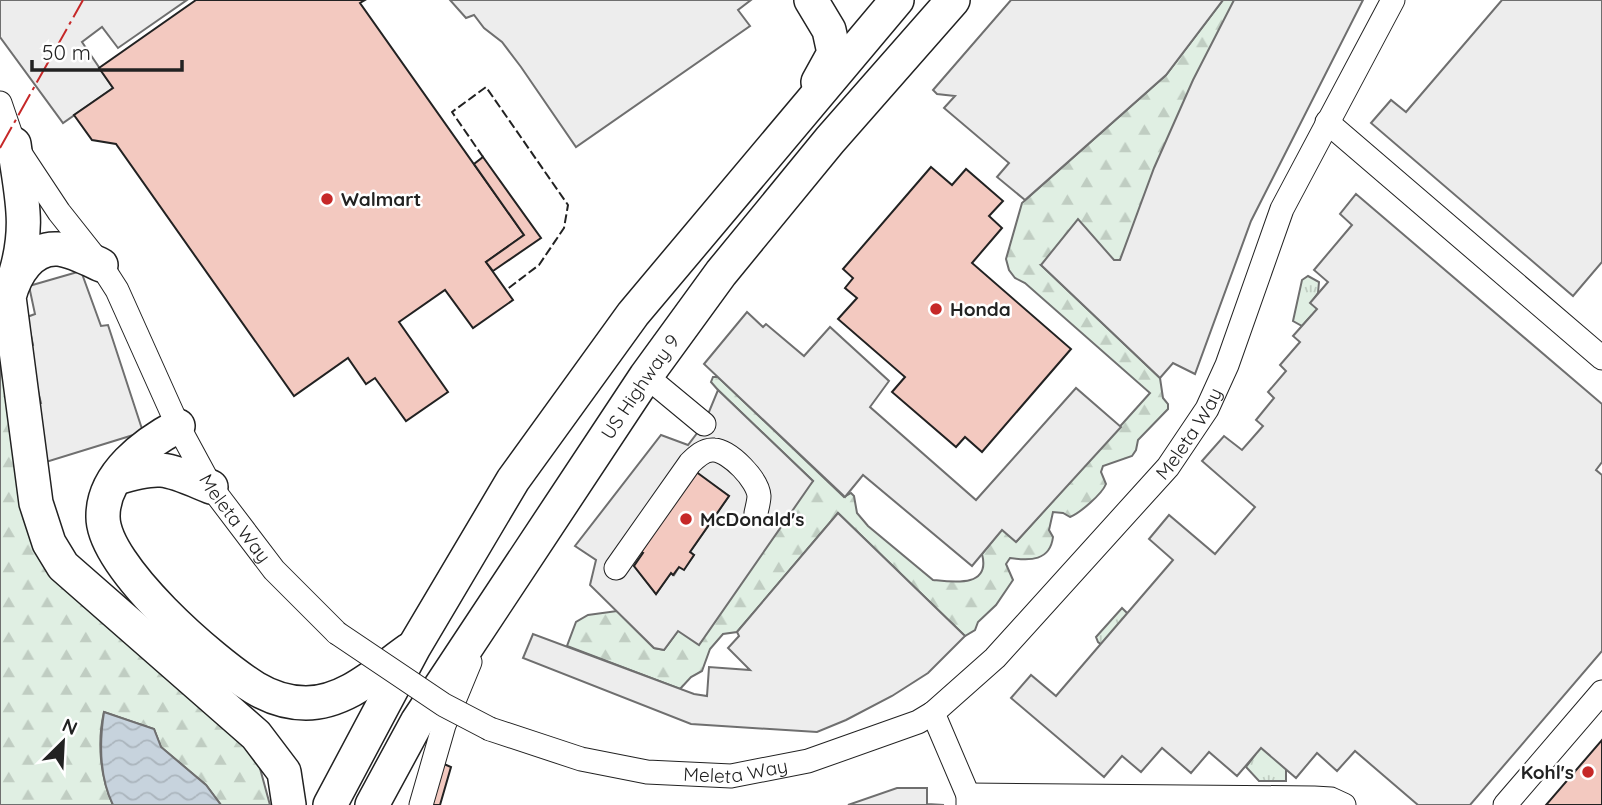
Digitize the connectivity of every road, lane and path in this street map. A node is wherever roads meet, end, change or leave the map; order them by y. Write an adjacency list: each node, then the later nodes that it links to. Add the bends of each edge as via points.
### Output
1 (811, 0): 8 (highway, via 829,30 834,53 817,85)
2 (897, 0): 8 (highway)
3 (953, 0): 12 (highway, US Highway 9, via 721,273)
4 (1393, 0): 6 (street, Meleta Way)
5 (0, 103): 7 (street, Meleta Way)
6 (1327, 122): 11 (street); 22 (street, Meleta Way, via 1282,209 1227,365 1206,409 1168,467 995,658)
7 (14, 144): 9 (street, Meleta Way); 10 (highway, via 25,215 22,257)
8 (757, 164): 20 (highway, via 633,314 544,436)
9 (101, 265): 10 (highway, via 67,251 49,250 28,260); 14 (street, Meleta Way, via 117,290)
10 (14, 280): 24 (highway, via 9,297 19,380 36,503 49,543 63,566 256,735 284,772)
11 (1602, 358)
12 (646, 376): 13 (street); 19 (highway, US Highway 9)
13 (704, 424)
14 (178, 426): 15 (highway, via 141,448); 16 (street, Meleta Way)
15 (117, 478): 16 (highway, via 161,469); 20 (highway, via 102,513 116,554 177,624 255,688 291,702 325,700 358,686)
16 (211, 487): 22 (street, Meleta Way, bridge, via 274,570 337,633 443,705 490,729 581,760 647,772 731,776 808,761)
17 (756, 513): 18 (street, via 759,496 754,480 725,453 712,449 690,463)
18 (616, 568)
19 (491, 607): 26 (highway, US Highway 9, via 417,722); 27 (street, via 444,725)
20 (414, 647): 25 (highway)
21 (1602, 692): 29 (street)
22 (933, 713): 23 (street)
23 (968, 800): 28 (street, via 1314,797)
24 (289, 805)
25 (330, 805)
26 (372, 805)
27 (421, 805)
28 (1344, 805)
29 (1505, 805)

